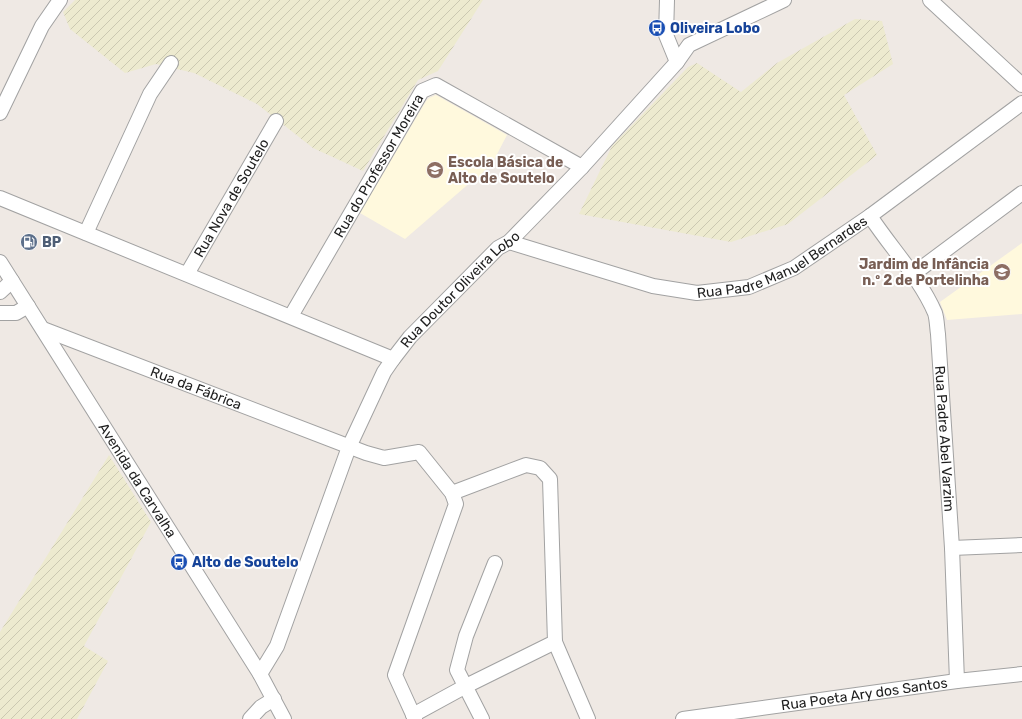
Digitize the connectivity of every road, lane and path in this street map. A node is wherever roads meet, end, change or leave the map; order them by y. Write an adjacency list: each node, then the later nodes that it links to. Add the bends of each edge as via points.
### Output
1 (60, 0): 9 (street, via 42,26)
2 (667, 0): 5 (street, via 666,35)
3 (784, 0): 5 (street, Rua Doutor Oliveira Lobo, via 689,46)
4 (930, 0): 7 (street)
5 (677, 62): 11 (street, Rua Doutor Oliveira Lobo)
6 (170, 63): 15 (street, via 150,94)
7 (1022, 85)
8 (1022, 103): 14 (street, Rua Padre Manuel Bernardes)
9 (0, 114)
10 (276, 121): 18 (street, Rua Nova de Soutelo)
11 (582, 167): 16 (street, Rua Doutor Oliveira Lobo); 24 (street, Rua do Professor Moreira, via 436,85 422,91)
12 (1022, 193): 19 (street)
13 (0, 198): 15 (street)
14 (870, 216): 16 (street, Rua Padre Manuel Bernardes, via 794,268 749,287 697,292 653,286); 19 (street, Rua Padre Abel Varzim)
15 (86, 233): 18 (street)
16 (509, 242): 26 (street, Rua Doutor Oliveira Lobo, via 498,248 410,337)
17 (0, 262): 20 (street, Avenida da Carvalha)
18 (187, 274): 24 (street)
19 (912, 275): 30 (street, Rua Padre Abel Varzim, via 936,315)
20 (12, 281): 21 (street); 22 (street, Avenida da Carvalha)
21 (0, 292)
22 (28, 306): 23 (street, via 16,313); 25 (street, Avenida da Carvalha)
23 (0, 313)
24 (291, 316): 26 (street)
25 (43, 329): 27 (street, Rua da Fábrica); 33 (street, Avenida da Carvalha)
26 (393, 359): 27 (street, Rua Doutor Oliveira Lobo, via 384,372)
27 (349, 447): 28 (street, Rua da Fábrica, via 384,458 419,452); 33 (street, Rua Doutor Oliveira Lobo, via 277,646)
28 (452, 493): 32 (street, via 526,465 540,468 550,479); 38 (street, via 456,504 395,675)
29 (1022, 545): 30 (street)
30 (952, 548): 35 (street, Rua Padre Abel Varzim)
31 (495, 563): 36 (street, via 466,636 457,670)
32 (555, 642): 36 (street); 42 (street)
33 (260, 674): 37 (street, Avenida da Carvalha)
34 (1022, 674): 35 (street, Rua Poeta Ary dos Santos)
35 (957, 681): 43 (street, Rua Poeta Ary dos Santos)
36 (466, 686): 38 (street); 41 (street)
37 (274, 699): 39 (street, via 261,707); 40 (street, Avenida da Carvalha)
38 (414, 717)
39 (250, 719)
40 (284, 719)
41 (482, 719)
42 (588, 719)
43 (682, 719)

